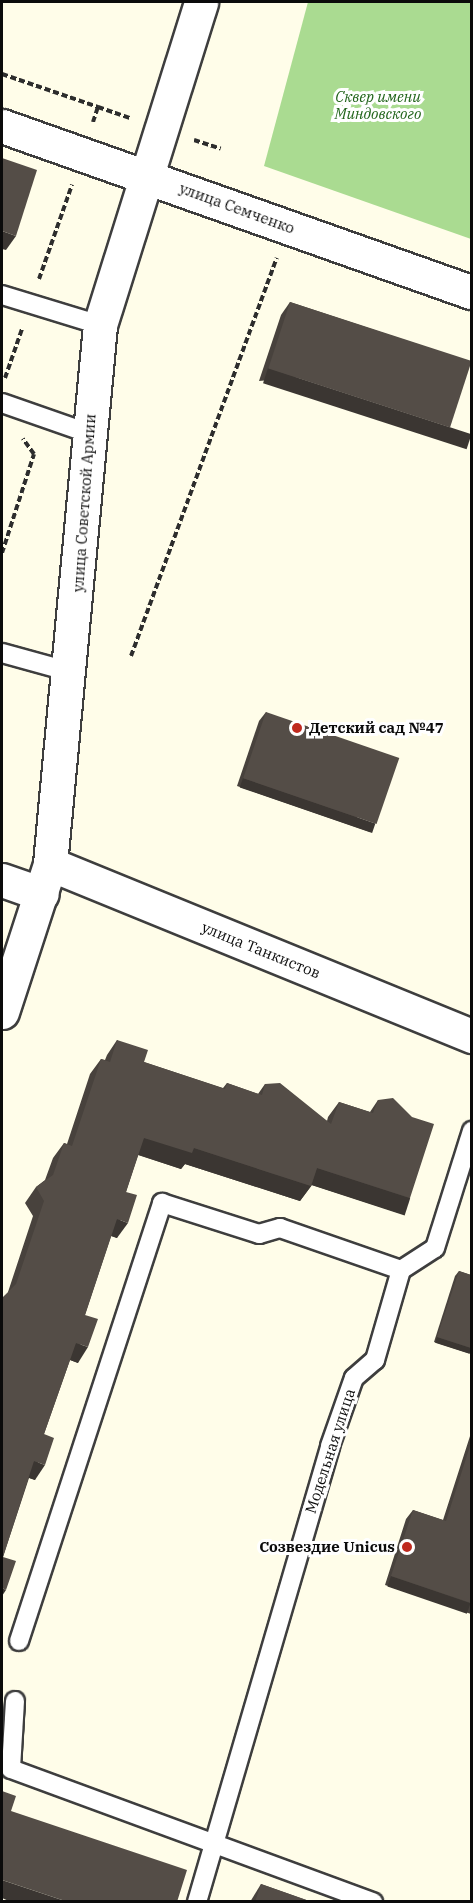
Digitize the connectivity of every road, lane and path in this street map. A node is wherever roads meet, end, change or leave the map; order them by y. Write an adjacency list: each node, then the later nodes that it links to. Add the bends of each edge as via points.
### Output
1 (201, 2): 5 (street, улица Советской Армии)
2 (2, 74): 3 (path)
3 (98, 107)
4 (2, 126): 5 (street, улица Семченко)
5 (147, 174): 7 (street, улица Семченко); 9 (street, улица Советской Армии)
6 (267, 251): 15 (path, via 278,255)
7 (471, 292)
8 (2, 295): 9 (lane)
9 (100, 325): 11 (street, улица Советской Армии)
10 (2, 403): 11 (lane)
11 (88, 434): 16 (street, улица Советской Армии)
12 (21, 435): 13 (path, via 34,454)
13 (2, 552)
14 (2, 653): 16 (lane)
15 (130, 656)
16 (71, 672): 17 (street, улица Советской Армии)
17 (46, 879): 18 (street, улица Танкистов); 19 (street, улица Советской Армии); 20 (street, улица Танкистов)
18 (2, 880)
19 (2, 1012)
20 (471, 1036)
21 (471, 1131): 22 (lane, via 435,1248)
22 (401, 1270): 23 (lane, via 280,1228 259,1234 162,1203); 25 (lane, Модельная улица, via 375,1360 354,1378 330,1446)
23 (19, 1641)
24 (15, 1701): 25 (lane, via 11,1769)
25 (214, 1846): 26 (lane, Модельная улица); 27 (lane)
26 (197, 1902)
27 (374, 1902)

